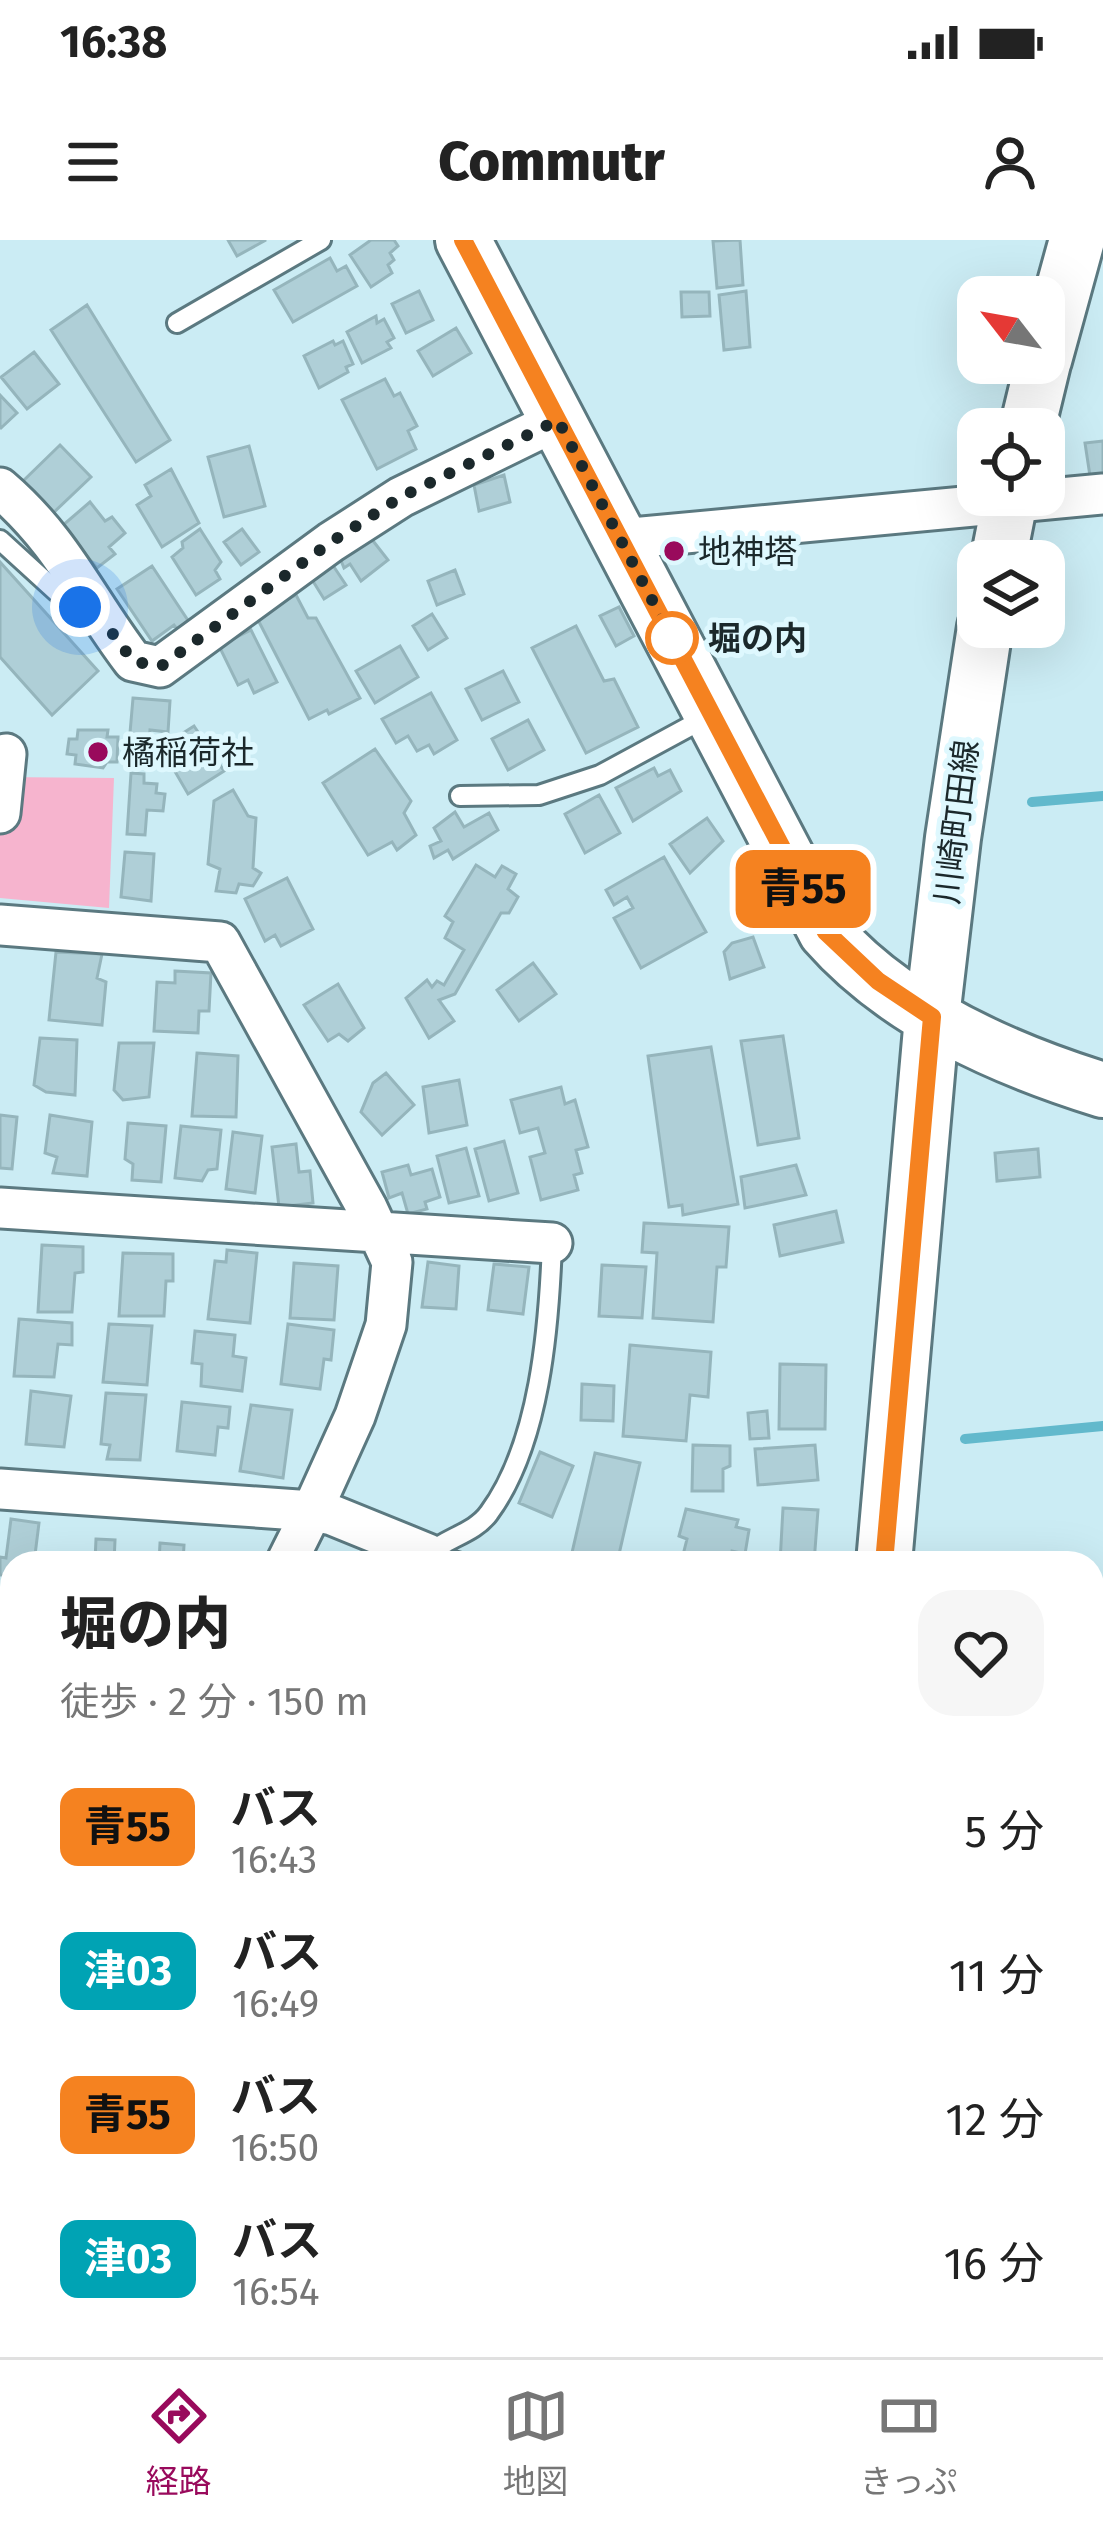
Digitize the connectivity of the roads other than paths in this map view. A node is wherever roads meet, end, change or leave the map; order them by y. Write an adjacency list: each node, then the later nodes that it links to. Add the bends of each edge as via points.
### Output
1 (320, 240): 5 (lane)
2 (463, 240): 6 (main road)
3 (1083, 259): 4 (main road)
4 (1065, 307)
5 (177, 323)
6 (558, 420): 12 (main road); 13 (street, via 401,497 160,667 133,661)
7 (0, 488): 13 (street, via 62,551)
8 (1103, 494): 9 (street)
9 (1065, 496)
10 (957, 504): 12 (street)
11 (0, 539): 13 (lane)
12 (621, 539): 15 (main road)
13 (104, 622)
14 (982, 648): 20 (main road, 川崎町田線)
15 (711, 715): 17 (lane, via 600,775 539,795); 20 (main road, via 826,932)
16 (6, 754): 18 (street)
17 (460, 796)
18 (0, 812)
19 (0, 925): 23 (street, via 220,942)
20 (932, 1017): 21 (main road); 30 (main road, 川崎町田線)
21 (1103, 1090)
22 (0, 1208): 23 (street)
23 (376, 1234): 24 (street); 26 (street, via 392,1262 386,1325)
24 (552, 1243): 29 (lane, via 550,1315 526,1436 487,1517)
25 (0, 1489): 26 (street)
26 (312, 1511): 27 (street); 28 (street)
27 (292, 1551)
28 (416, 1551)
29 (447, 1551)
30 (885, 1551)

